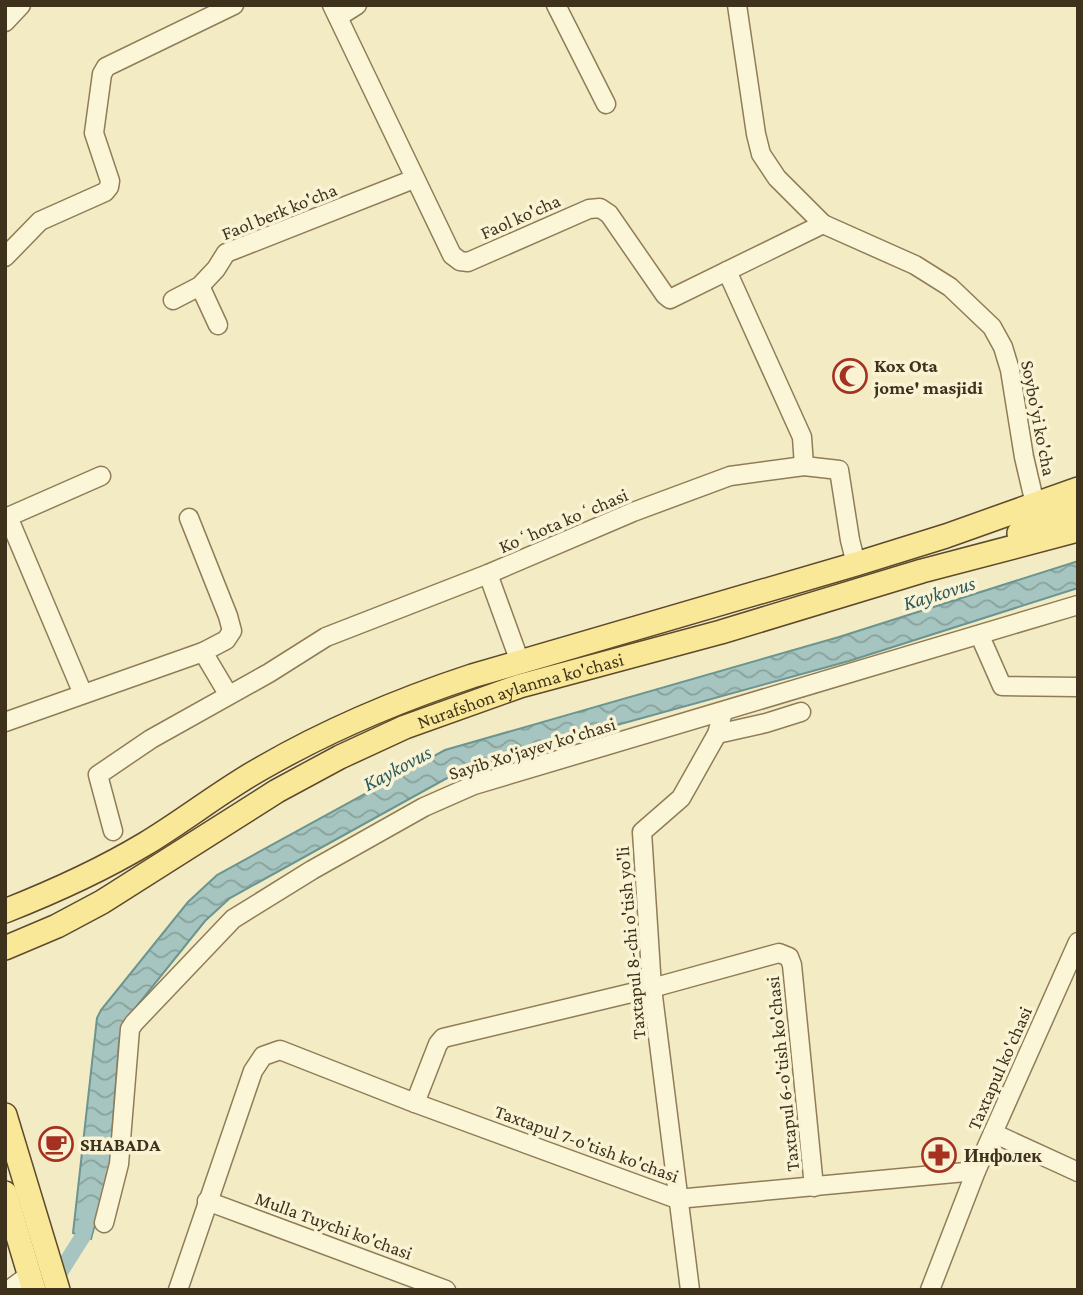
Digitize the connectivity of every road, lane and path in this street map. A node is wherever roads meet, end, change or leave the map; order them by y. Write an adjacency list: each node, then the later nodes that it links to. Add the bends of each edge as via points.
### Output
1 (21, 5): 7 (street)
2 (234, 5): 11 (street, via 106,67 94,133 109,187 40,221)
3 (357, 5): 6 (street)
4 (556, 5): 8 (street)
5 (737, 5): 10 (street, Soybo'yi ko'cha, via 761,154 777,178)
6 (335, 11): 9 (street, Faol ko'cha)
7 (5, 22)
8 (606, 104)
9 (414, 179): 12 (street, Faol ko'cha, via 452,255 460,261 468,262 595,207 609,214 670,299); 13 (street, Faol berk ko'cha, via 226,253)
10 (822, 224): 12 (street, Faol ko'cha); 20 (street, Soybo'yi ko'cha, via 915,265 950,287 992,327 1010,370)
11 (5, 257)
12 (727, 271): 16 (street, via 803,437)
13 (200, 286): 14 (street, Faol berk ko'cha); 15 (street)
14 (173, 300)
15 (218, 324)
16 (804, 467): 24 (street, Koʻhota koʻchasi, via 839,470); 26 (street, Koʻhota koʻchasi, via 730,476)
17 (101, 476): 32 (street, via 9,519)
18 (1078, 483): 20 (main road)
19 (1078, 489): 20 (main road, Nurafshon aylanma ko'chasi)
20 (1035, 504): 24 (main road, Nurafshon aylanma ko'chasi)
21 (1078, 510): 25 (main road)
22 (189, 518): 29 (street, via 232,631 226,640)
23 (1078, 530): 25 (main road, Nurafshon aylanma ko'chasi)
24 (856, 564): 30 (main road, Nurafshon aylanma ko'chasi)
25 (922, 571): 40 (main road, Nurafshon aylanma ko'chasi, via 447,710 319,768)
26 (488, 574): 30 (street); 33 (street, Koʻhota koʻchasi, via 326,637)
27 (1078, 606): 28 (street, Sayib Xo'jayev ko'chasi)
28 (981, 636): 31 (street, via 1002,686); 34 (street, Sayib Xo'jayev ko'chasi)
29 (203, 652): 32 (street); 33 (street)
30 (520, 662): 38 (main road, Nurafshon aylanma ko'chasi, via 428,691 329,733 248,776)
31 (1078, 687)
32 (83, 694): 36 (street)
33 (228, 694): 39 (street, Koʻhota koʻchasi, via 98,775)
34 (723, 712): 37 (street, Taxtapul 8-chi o'tish yo'li); 54 (street, Sayib Xo'jayev ko'chasi, via 474,785 424,807 226,924 130,1029 119,1164)
35 (801, 712): 37 (street)
36 (5, 722)
37 (716, 734): 44 (street, Taxtapul 8-chi o'tish yo'li, via 681,798 642,832)
38 (172, 827): 40 (main road, via 173,842); 41 (main road, Nurafshon aylanma ko'chasi, via 92,873)
39 (113, 831)
40 (187, 849): 43 (main road, Nurafshon aylanma ko'chasi, via 80,914)
41 (5, 911)
42 (1078, 942): 47 (street, Taxtapul ko'chasi)
43 (5, 948)
44 (652, 988): 45 (street, via 443,1038); 50 (street, Taxtapul 6-o'tish ko'chasi, via 779,953 789,957); 52 (street, Taxtapul 8-chi o'tish yo'li)
45 (415, 1103): 52 (street, Taxtapul 7-o'tish ko'chasi); 53 (street, Taxtapul 7-o'tish ko'chasi, via 280,1050 262,1056)
46 (5, 1115): 57 (main road)
47 (993, 1133): 48 (street, Taxtapul ko'chasi); 49 (street)
48 (975, 1171): 50 (street, Taxtapul 7-o'tish ko'chasi); 61 (street, Taxtapul ko'chasi)
49 (1078, 1172)
50 (814, 1187): 52 (street, Taxtapul 7-o'tish ko'chasi)
51 (5, 1193): 55 (main road)
52 (677, 1199): 60 (street, Taxtapul 8-chi o'tish yo'li)
53 (207, 1200): 58 (street); 59 (street, Mulla Tuychi ko'chasi)
54 (104, 1223)
55 (32, 1284): 56 (street)
56 (9, 1290)
57 (58, 1290)
58 (177, 1290)
59 (446, 1290)
60 (690, 1290)
61 (930, 1290)

